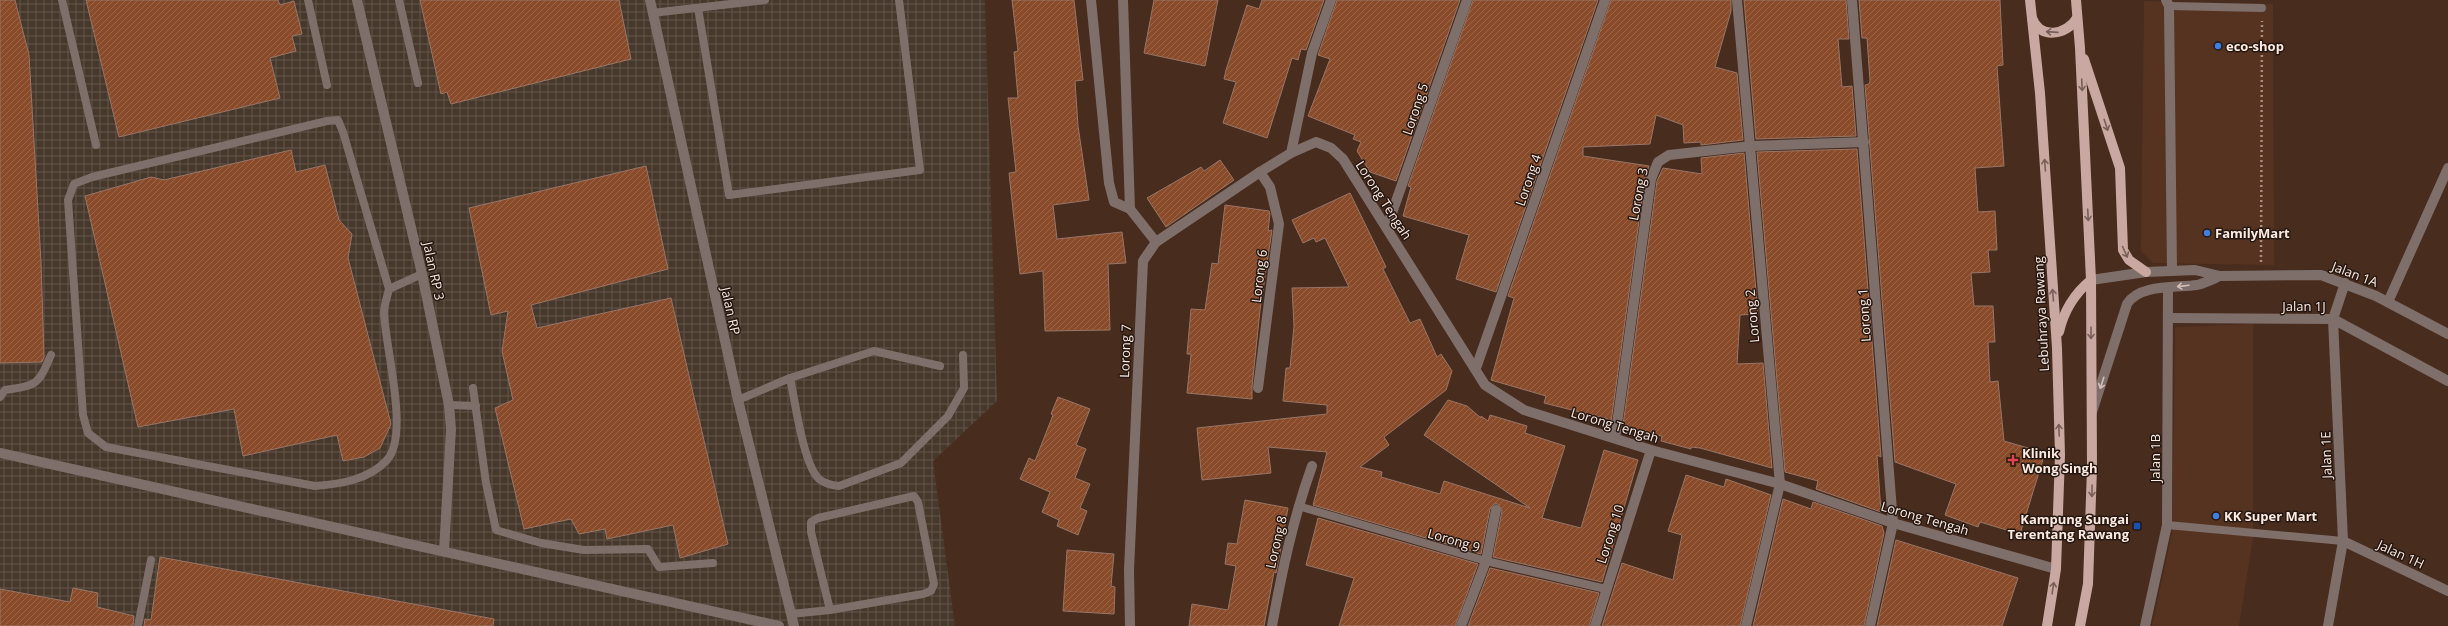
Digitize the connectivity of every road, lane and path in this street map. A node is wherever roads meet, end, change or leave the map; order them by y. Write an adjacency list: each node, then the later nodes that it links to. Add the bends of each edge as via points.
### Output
1 (62, 0): 27 (lane)
2 (308, 0): 25 (lane)
3 (357, 0): 37 (street, Jalan RP 3)
4 (399, 0): 24 (lane)
5 (650, 0): 20 (street, Jalan RP)
6 (765, 0): 18 (lane)
7 (900, 0): 18 (lane, via 920,170 729,194)
8 (1091, 0): 32 (street, via 1108,183 1114,202)
9 (1123, 0): 32 (street)
10 (1331, 0): 29 (street, via 1312,53)
11 (1467, 0): 33 (street, Lorong 5)
12 (1605, 0): 52 (street, Lorong 4)
13 (1737, 0): 28 (street, Lorong 2)
14 (1852, 0): 26 (street, Lorong 1)
15 (2030, 0): 21 (main road, Lebuhraya Rawang)
16 (2076, 0): 22 (main road)
17 (2167, 3): 19 (lane); 35 (street)
18 (698, 8): 20 (lane)
19 (2262, 8): 38 (path)
20 (652, 13): 58 (street, Jalan RP)
21 (2030, 14): 22 (main road, one-way to 21, via 2069,29 2056,33 2043,30 2033,21); 48 (main road, Lebuhraya Rawang, one-way to 21, via 2040,93)
22 (2077, 18): 23 (main road)
23 (2080, 48): 36 (main road, one-way to 36, via 2120,168 2123,250 2129,260); 40 (main road, one-way to 40)
24 (418, 83)
25 (327, 85)
26 (1864, 142): 28 (street, Lorong 3); 69 (street, Lorong 1)
27 (96, 145)
28 (1751, 146): 62 (street, Lorong 3, via 1669,155 1658,162 1654,170); 66 (street, Lorong 2)
29 (1291, 153): 31 (street, Lorong 7); 33 (street, Lorong Tengah, via 1316,142 1331,148 1343,159)
30 (2448, 168): 44 (street)
31 (1260, 172): 34 (street, Lorong 7); 56 (street, Lorong 6, via 1270,187 1279,224)
32 (1130, 209): 34 (street)
33 (1387, 227): 52 (street, Lorong Tengah)
34 (1156, 242): 84 (street, Lorong 7, via 1143,260 1140,284 1129,570)
35 (2172, 271): 36 (street, Jalan 1A); 39 (street, Jalan 1A, via 2195,270)
36 (2146, 272): 40 (street, Jalan 1A)
37 (422, 274): 43 (lane); 59 (street, Jalan RP 3)
38 (2261, 274): 39 (street, Jalan 1A); 41 (street, Jalan 1A, via 2321,275)
39 (2220, 276): 42 (street, Jalan 1A, one-way to 42, via 2199,284)
40 (2091, 280): 48 (main road, via 2081,288 2067,308 2058,334); 61 (main road, one-way to 61)
41 (2345, 283): 44 (street, Jalan 1A); 46 (street, Jalan 1E)
42 (2168, 288): 45 (street, Jalan 1B); 61 (street, Jalan 1A, one-way to 61, via 2145,291 2132,296 2127,304)
43 (389, 289): 43 (lane, via 338,120 92,177 74,184 68,200 83,415 88,433 106,447 314,486 339,484 371,473 388,459 397,431 384,312)
44 (2388, 302): 47 (street, Jalan 1A)
45 (2168, 318): 46 (street, Jalan 1J); 70 (street, Jalan 1B)
46 (2333, 319): 54 (street, Jalan 1J); 71 (street, Jalan 1E)
47 (2448, 334)
48 (2057, 348): 76 (main road, Lebuhraya Rawang, one-way to 48, via 2060,455)
49 (51, 355): 57 (lane, via 42,375 30,386 5,390)
50 (962, 355): 53 (lane, via 964,388 948,416 901,463 839,486 829,485 820,479 814,470 802,435)
51 (940, 366): 53 (lane, via 874,351)
52 (1476, 368): 62 (street, Lorong Tengah, via 1485,385 1524,410)
53 (790, 378): 58 (lane)
54 (2448, 381)
55 (473, 388): 60 (lane)
56 (1258, 388)
57 (0, 397)
58 (738, 400): 80 (street, Jalan RP)
59 (449, 405): 60 (lane); 72 (street, Jalan RP 3, via 451,429)
60 (476, 406): 75 (lane, via 486,483 496,530 541,543 584,550 648,549 659,567)
61 (2091, 417): 91 (main road, one-way to 91, via 2089,576)
62 (1615, 438): 63 (street, Lorong Tengah)
63 (1651, 450): 66 (street, Lorong Tengah); 77 (street, Lorong 10)
64 (0, 453): 72 (street)
65 (1312, 466): 67 (street, Lorong 8)
66 (1780, 484): 69 (street, Lorong Tengah); 88 (street, Lorong 2)
67 (1298, 506): 74 (lane, Lorong 9); 85 (street, Lorong 8, via 1287,547)
68 (1496, 510): 74 (street)
69 (1893, 523): 76 (street, Lorong Tengah); 89 (street, Lorong 1)
70 (2167, 525): 71 (lane); 92 (street, Jalan 1B)
71 (2343, 541): 78 (street, Jalan 1H); 93 (street, Jalan 1E)
72 (444, 551): 82 (street)
73 (151, 560): 81 (lane)
74 (1486, 561): 77 (lane, Lorong 9); 86 (street)
75 (713, 563)
76 (2056, 569): 90 (main road, Lebuhraya Rawang, one-way to 76)
77 (1606, 590): 87 (street, Lorong 10)
78 (2448, 591)
79 (830, 610): 79 (lane, via 811,532 811,522 818,518 914,496 918,502 934,584 931,591); 80 (lane)
80 (791, 614): 83 (street, Jalan RP)
81 (138, 626)
82 (779, 626)
83 (794, 626)
84 (1130, 626)
85 (1272, 626)
86 (1461, 626)
87 (1595, 626)
88 (1746, 626)
89 (1870, 626)
90 (2047, 626)
91 (2080, 626)
92 (2145, 626)
93 (2328, 626)

